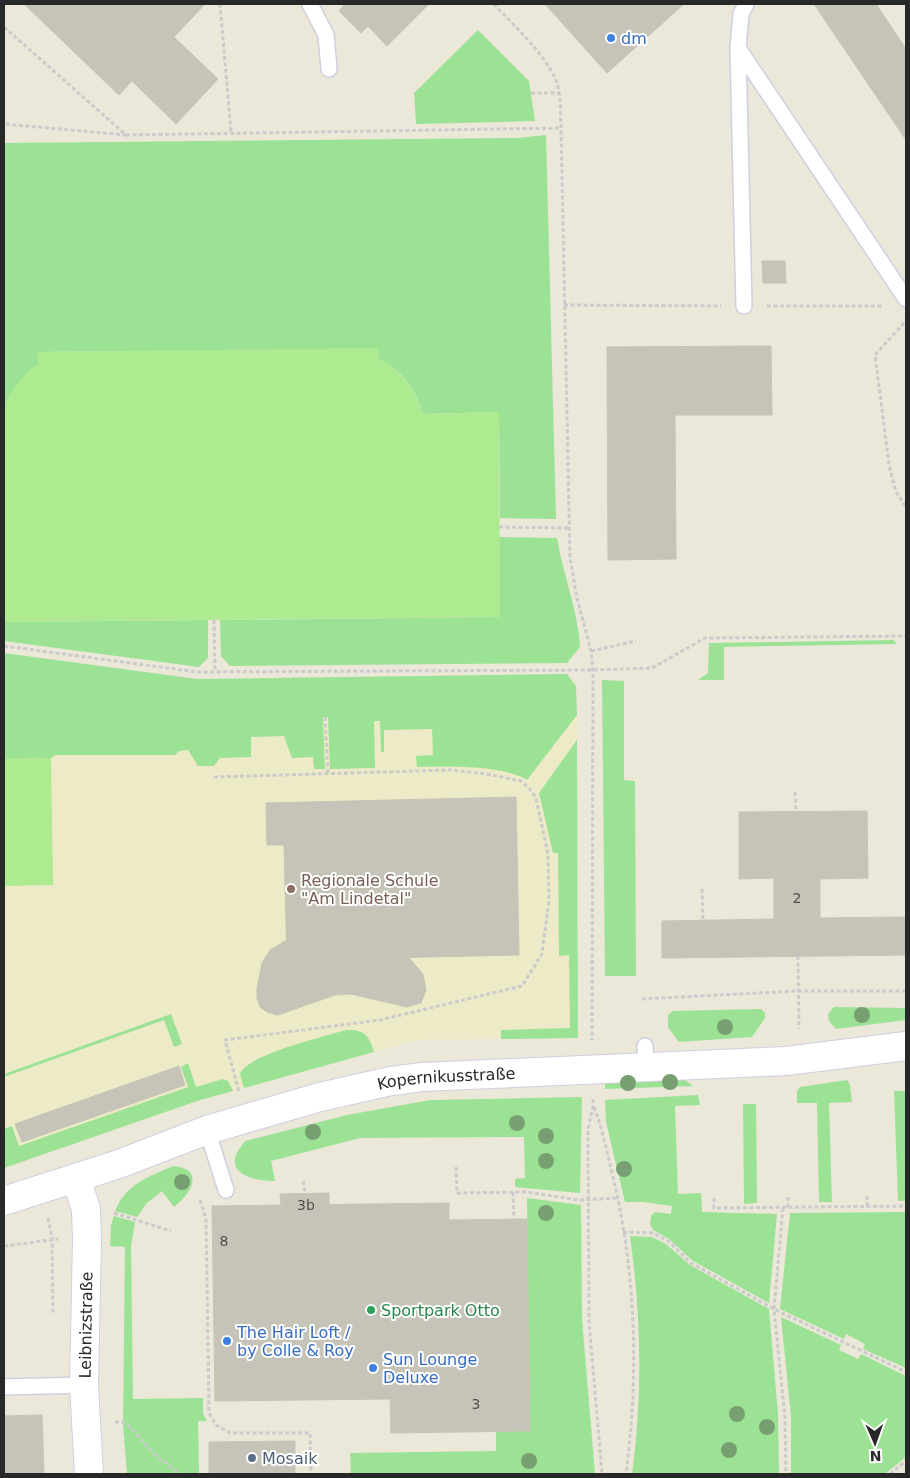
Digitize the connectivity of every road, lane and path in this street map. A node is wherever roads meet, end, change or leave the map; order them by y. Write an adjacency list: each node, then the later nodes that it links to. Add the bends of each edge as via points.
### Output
1 (220, 4): 12 (path)
2 (310, 4): 7 (lane, via 326,34)
3 (494, 4): 9 (path, via 540,56 555,79)
4 (746, 4): 6 (lane, via 741,14)
5 (4, 27): 13 (path)
6 (738, 48): 14 (lane); 15 (lane)
7 (330, 69)
8 (531, 93): 9 (path)
9 (559, 93): 11 (path)
10 (4, 124): 13 (path)
11 (561, 128): 12 (path); 19 (path)
12 (231, 132): 13 (path)
13 (126, 135)
14 (906, 299)
15 (744, 306)
16 (906, 320): 17 (path, via 876,354 889,465 896,492)
17 (906, 507)
18 (499, 527): 19 (path)
19 (569, 528): 24 (path, via 577,598)
20 (214, 620): 26 (path)
21 (906, 636): 25 (path, via 705,638 652,668)
22 (636, 641): 24 (path)
23 (4, 646): 26 (path)
24 (591, 650): 25 (path)
25 (593, 670): 26 (path); 39 (path)
26 (215, 672)
27 (325, 717): 28 (path)
28 (328, 774): 29 (path); 41 (path, via 451,770 521,781 530,788 536,798 548,854 549,900 542,954 522,986 380,1020 225,1040)
29 (214, 777)
30 (795, 792): 31 (path)
31 (796, 812)
32 (702, 889): 33 (path)
33 (703, 920)
34 (798, 956): 36 (path)
35 (906, 990): 36 (path)
36 (798, 991): 37 (path); 38 (path)
37 (642, 999)
38 (799, 1037)
39 (592, 1046)
40 (906, 1046): 42 (street, Kopernikusstraße, via 786,1061 646,1057 422,1077 320,1097)
41 (241, 1096)
42 (207, 1130): 44 (street, Kopernikusstraße); 47 (lane)
43 (456, 1167): 48 (path, via 457,1193)
44 (76, 1178): 46 (street, Kopernikusstraße); 67 (street, Leibnizstraße, via 86,1209)
45 (303, 1181): 49 (path)
46 (39, 1189): 55 (street, Kopernikusstraße); 66 (path, via 47,1208)
47 (226, 1190)
48 (514, 1192): 54 (path); 63 (path)
49 (306, 1193)
50 (867, 1196): 58 (path)
51 (788, 1197): 61 (path)
52 (618, 1198): 54 (path); 54 (path, via 593,1106 588,1130); 65 (path)
53 (714, 1198): 60 (path, via 714,1208)
54 (588, 1199): 79 (path, via 589,1321)
55 (4, 1200)
56 (200, 1200): 78 (path, via 206,1219 209,1413 216,1425 230,1433 310,1433)
57 (114, 1206): 62 (path)
58 (867, 1206): 59 (path); 61 (path)
59 (906, 1206)
60 (783, 1208): 61 (path); 69 (path)
61 (788, 1208)
62 (111, 1212): 64 (path); 67 (path, via 108,1241)
63 (514, 1219)
64 (171, 1231)
65 (624, 1232): 69 (path, via 653,1233 668,1241 691,1263); 80 (path, via 631,1284 634,1365)
66 (52, 1238): 67 (path); 68 (path); 70 (path)
67 (88, 1240): 72 (street, Leibnizstraße)
68 (4, 1246)
69 (774, 1309): 71 (path); 81 (path, via 785,1418)
70 (54, 1316)
71 (906, 1372)
72 (84, 1385): 73 (lane); 74 (street, Leibnizstraße)
73 (4, 1387)
74 (85, 1422): 76 (street, Leibnizstraße); 77 (path, via 122,1422 157,1458)
75 (906, 1461): 82 (path)
76 (90, 1474)
77 (179, 1474)
78 (311, 1474)
79 (602, 1474)
80 (626, 1474)
81 (786, 1474)
82 (890, 1474)

